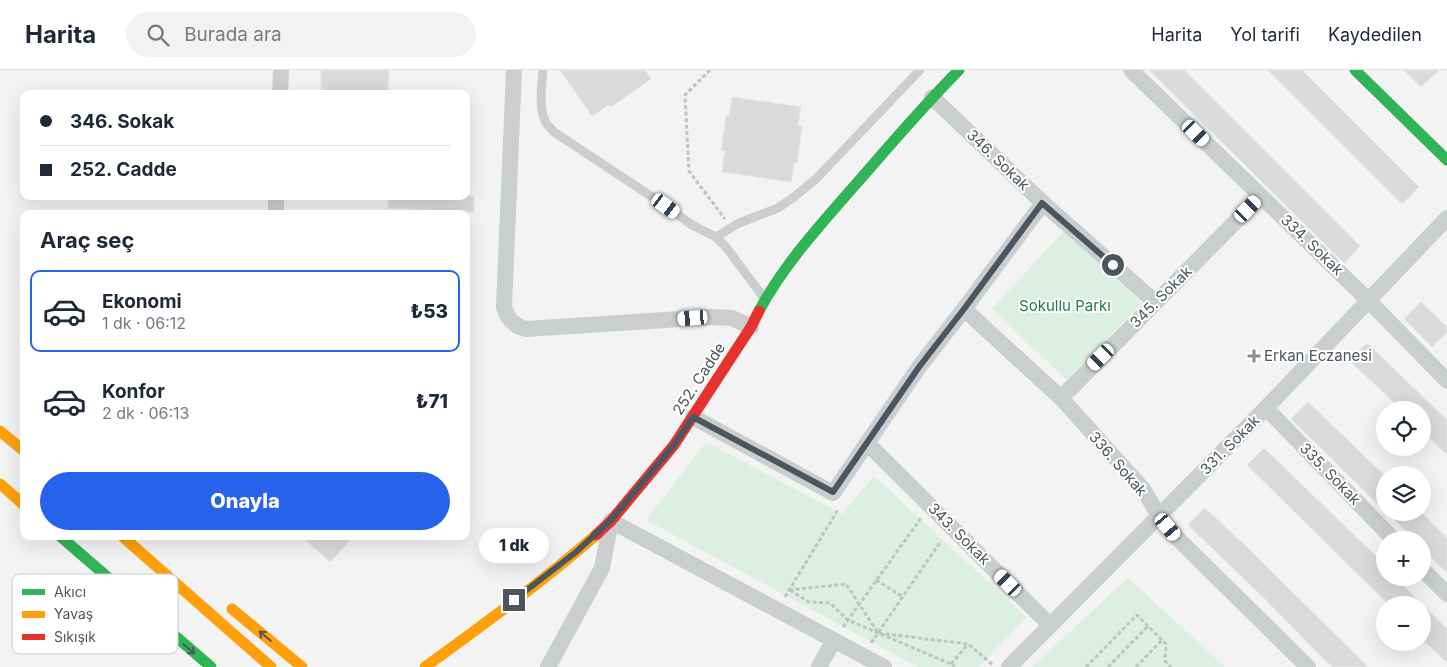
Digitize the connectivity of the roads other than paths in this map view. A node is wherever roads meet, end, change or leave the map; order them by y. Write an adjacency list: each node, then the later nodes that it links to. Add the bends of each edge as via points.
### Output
1 (280, 70): 8 (street)
2 (514, 70): 19 (street, via 504,307 509,320 526,329 711,318 732,318)
3 (542, 70): 14 (lane, via 542,108 546,123 554,132 692,225)
4 (920, 70): 14 (lane, via 816,179 778,208 739,223)
5 (959, 70): 9 (main road, 252. Cadde)
6 (1131, 70): 11 (street, 334. Sokak)
7 (1364, 73): 10 (main road)
8 (280, 90)
9 (932, 96): 12 (street, 346. Sokak); 15 (main road, 252. Cadde, via 811,236)
10 (1447, 160)
11 (1261, 196): 16 (street, 334. Sokak); 17 (street, 345. Sokak)
12 (1042, 203): 17 (street, 346. Sokak); 18 (street)
13 (1447, 218): 16 (street, 331. Sokak)
14 (716, 237): 15 (lane)
15 (765, 300): 19 (main road, 252. Cadde)
16 (1369, 301): 20 (street, 334. Sokak); 22 (street, 331. Sokak)
17 (1155, 302): 21 (street, 345. Sokak)
18 (964, 309): 21 (street, 336. Sokak); 25 (street)
19 (751, 327): 23 (main road, 252. Cadde)
20 (1447, 381)
21 (1061, 398): 29 (street, 336. Sokak, via 1143,489)
22 (1266, 408): 29 (street, 331. Sokak); 31 (street, 335. Sokak)
23 (693, 417): 25 (street, via 833,492); 30 (main road, 252. Cadde)
24 (0, 431): 26 (main road)
25 (867, 443): 42 (street, 343. Sokak)
26 (20, 448)
27 (0, 484): 28 (main road)
28 (20, 501)
29 (1159, 516): 42 (street, 331. Sokak); 53 (street, 336. Sokak)
30 (611, 520): 44 (street); 48 (main road, 252. Cadde, via 489,621); 49 (street, via 602,568)
31 (1385, 531)
32 (65, 540): 36 (main road)
33 (126, 540): 34 (main road)
34 (150, 561): 35 (main road); 37 (main road)
35 (176, 569)
36 (104, 574)
37 (165, 574)
38 (1431, 578): 40 (street)
39 (178, 586): 46 (main road)
40 (1447, 594)
41 (225, 602): 47 (main road, one-way to 41)
42 (1050, 625): 52 (street, 331. Sokak)
43 (178, 639): 45 (main road, one-way to 45)
44 (834, 640): 50 (street); 51 (street)
45 (211, 667)
46 (271, 667)
47 (302, 667)
48 (425, 667)
49 (548, 667)
50 (820, 667)
51 (884, 667)
52 (1009, 667)
53 (1308, 667)

